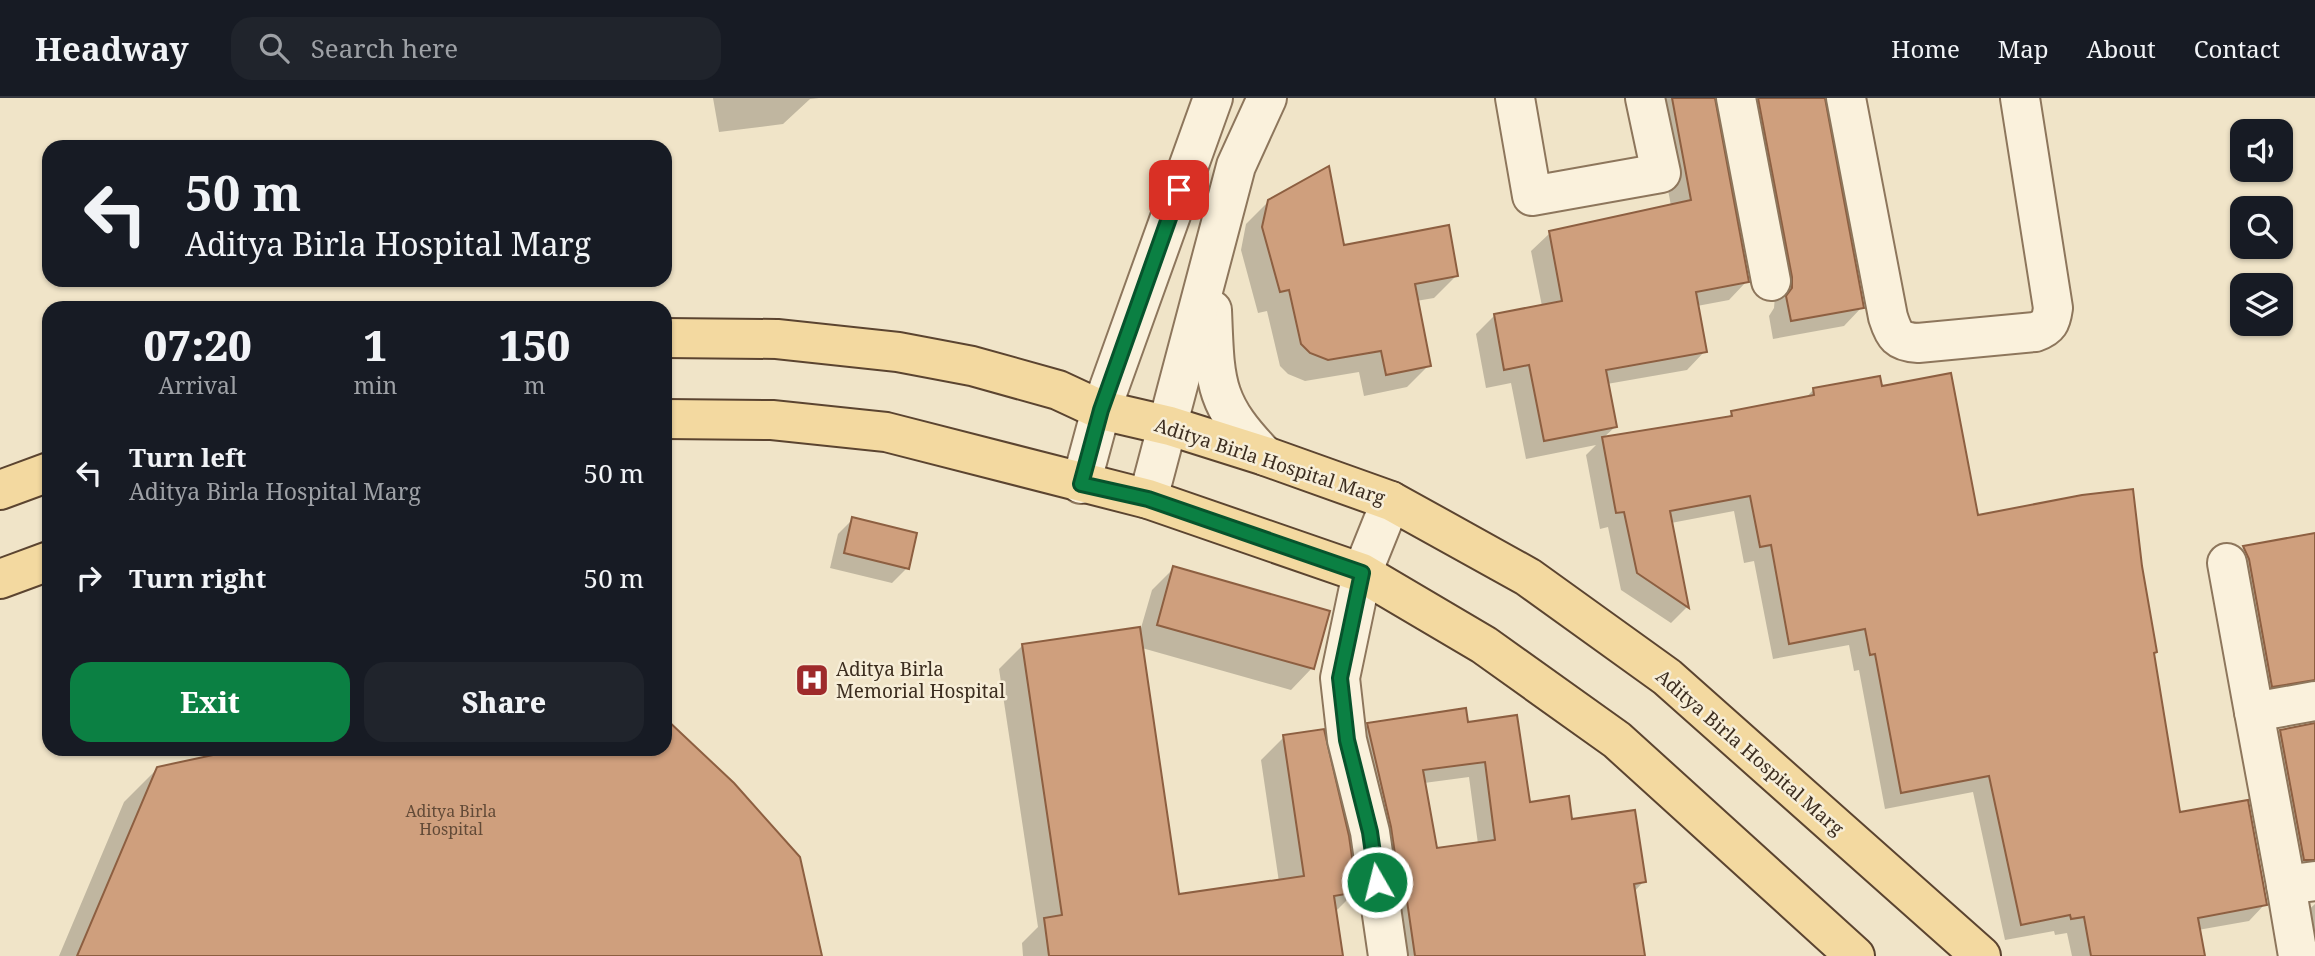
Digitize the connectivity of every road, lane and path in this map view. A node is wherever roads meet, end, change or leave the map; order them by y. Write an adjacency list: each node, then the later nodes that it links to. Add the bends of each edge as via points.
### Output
1 (1267, 98): 8 (street)
2 (1515, 98): 3 (street, via 1532,196 1661,173)
3 (1645, 98)
4 (1736, 98): 10 (street)
5 (1846, 98): 6 (street, via 1888,317 1894,335 1903,342 1918,343 2035,332 2051,320 2053,308)
6 (2020, 98)
7 (1210, 100): 8 (street); 12 (street)
8 (1251, 135): 9 (street, via 1236,166)
9 (1210, 269): 14 (street); 15 (street, via 1214,365 1223,405 1237,428)
10 (1772, 281)
11 (672, 338): 12 (main road, Aditya Birla Hospital Marg, via 777,339 898,352 985,369 1058,390)
12 (1101, 410): 14 (main road, Aditya Birla Hospital Marg); 17 (street)
13 (672, 419): 17 (main road, via 772,420 886,432 1034,467)
14 (1170, 426): 15 (main road, Aditya Birla Hospital Marg); 19 (street)
15 (1265, 456): 20 (main road, Aditya Birla Hospital Marg)
16 (42, 475): 18 (main road)
17 (1081, 484): 19 (main road)
18 (0, 490)
19 (1148, 499): 23 (main road)
20 (1391, 501): 23 (street); 30 (main road, Aditya Birla Hospital Marg, via 1528,577 1667,677)
21 (2227, 563): 26 (street)
22 (42, 564): 24 (main road)
23 (1362, 573): 28 (street, via 1340,678 1347,740 1370,832); 29 (main road, via 1484,645 1617,740)
24 (0, 579)
25 (2315, 701): 26 (street)
26 (2254, 712): 27 (street)
27 (2301, 883): 31 (street)
28 (1388, 956)
29 (1855, 956)
30 (1981, 956)
31 (2298, 956)

